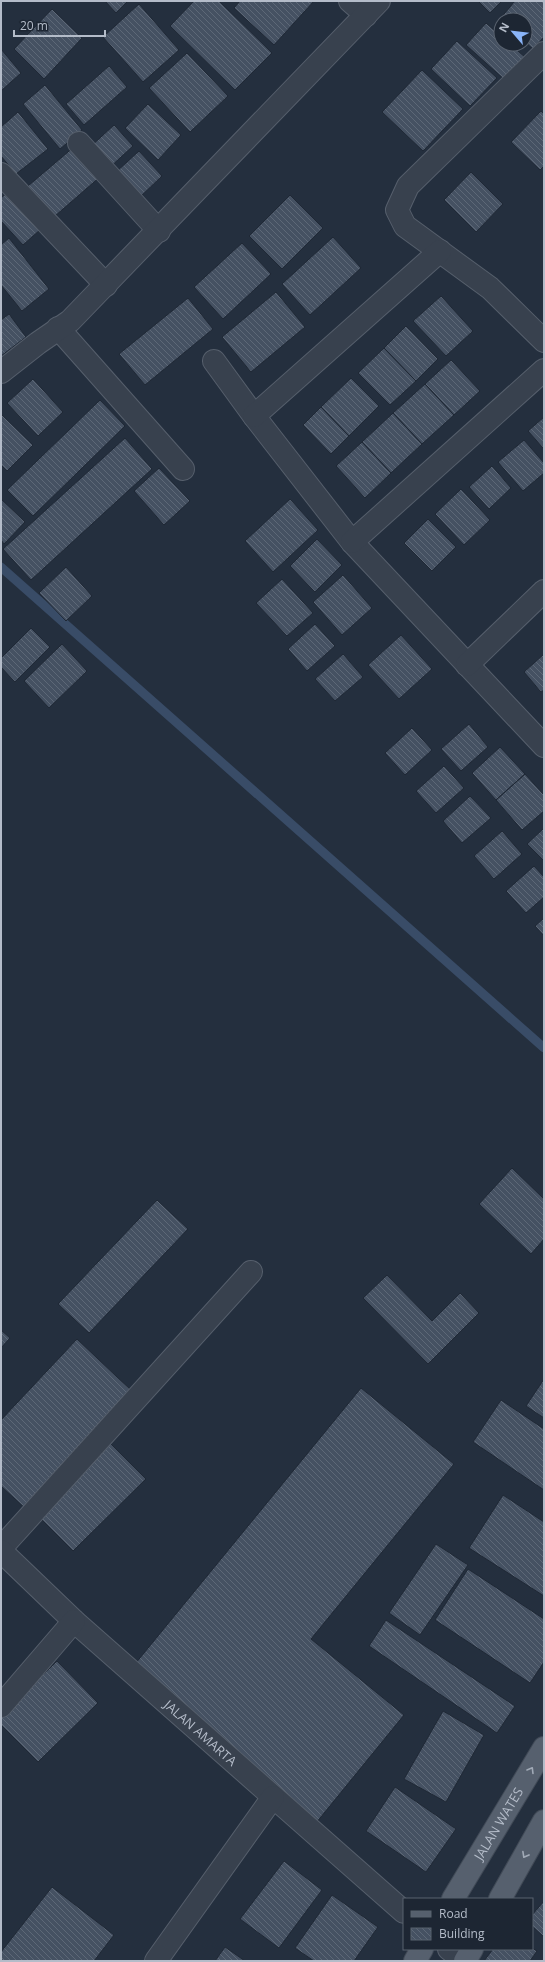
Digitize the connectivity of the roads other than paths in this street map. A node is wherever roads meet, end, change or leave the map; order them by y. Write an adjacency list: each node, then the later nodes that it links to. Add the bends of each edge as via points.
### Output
1 (365, 6): 5 (street)
2 (544, 53): 6 (street, via 408,186 397,210 405,226)
3 (78, 143): 5 (street)
4 (1, 174): 7 (street)
5 (159, 231): 7 (street)
6 (440, 251): 9 (street, via 490,288); 13 (street)
7 (106, 285): 8 (street, via 70,321)
8 (58, 328): 12 (street); 14 (street)
9 (544, 341)
10 (214, 361): 13 (street)
11 (544, 370): 15 (street)
12 (1, 372)
13 (254, 416): 15 (street)
14 (183, 469)
15 (352, 542): 17 (street)
16 (544, 591): 17 (street)
17 (467, 665): 18 (street)
18 (544, 746)
19 (252, 1272): 20 (street)
20 (1, 1549): 21 (street, JALAN AMARTA)
21 (74, 1621): 22 (street); 24 (street, JALAN AMARTA)
22 (1, 1706)
23 (544, 1748): 26 (main road, JALAN WATES, one-way to 23)
24 (273, 1797): 28 (street, JALAN AMARTA); 32 (street)
25 (544, 1821): 27 (main road, one-way to 27)
26 (453, 1898)
27 (501, 1898)
28 (403, 1911)
29 (421, 1950): 33 (main road)
30 (450, 1950): 34 (street)
31 (471, 1950): 34 (main road)
32 (156, 1961)
33 (415, 1961)
34 (465, 1961)

